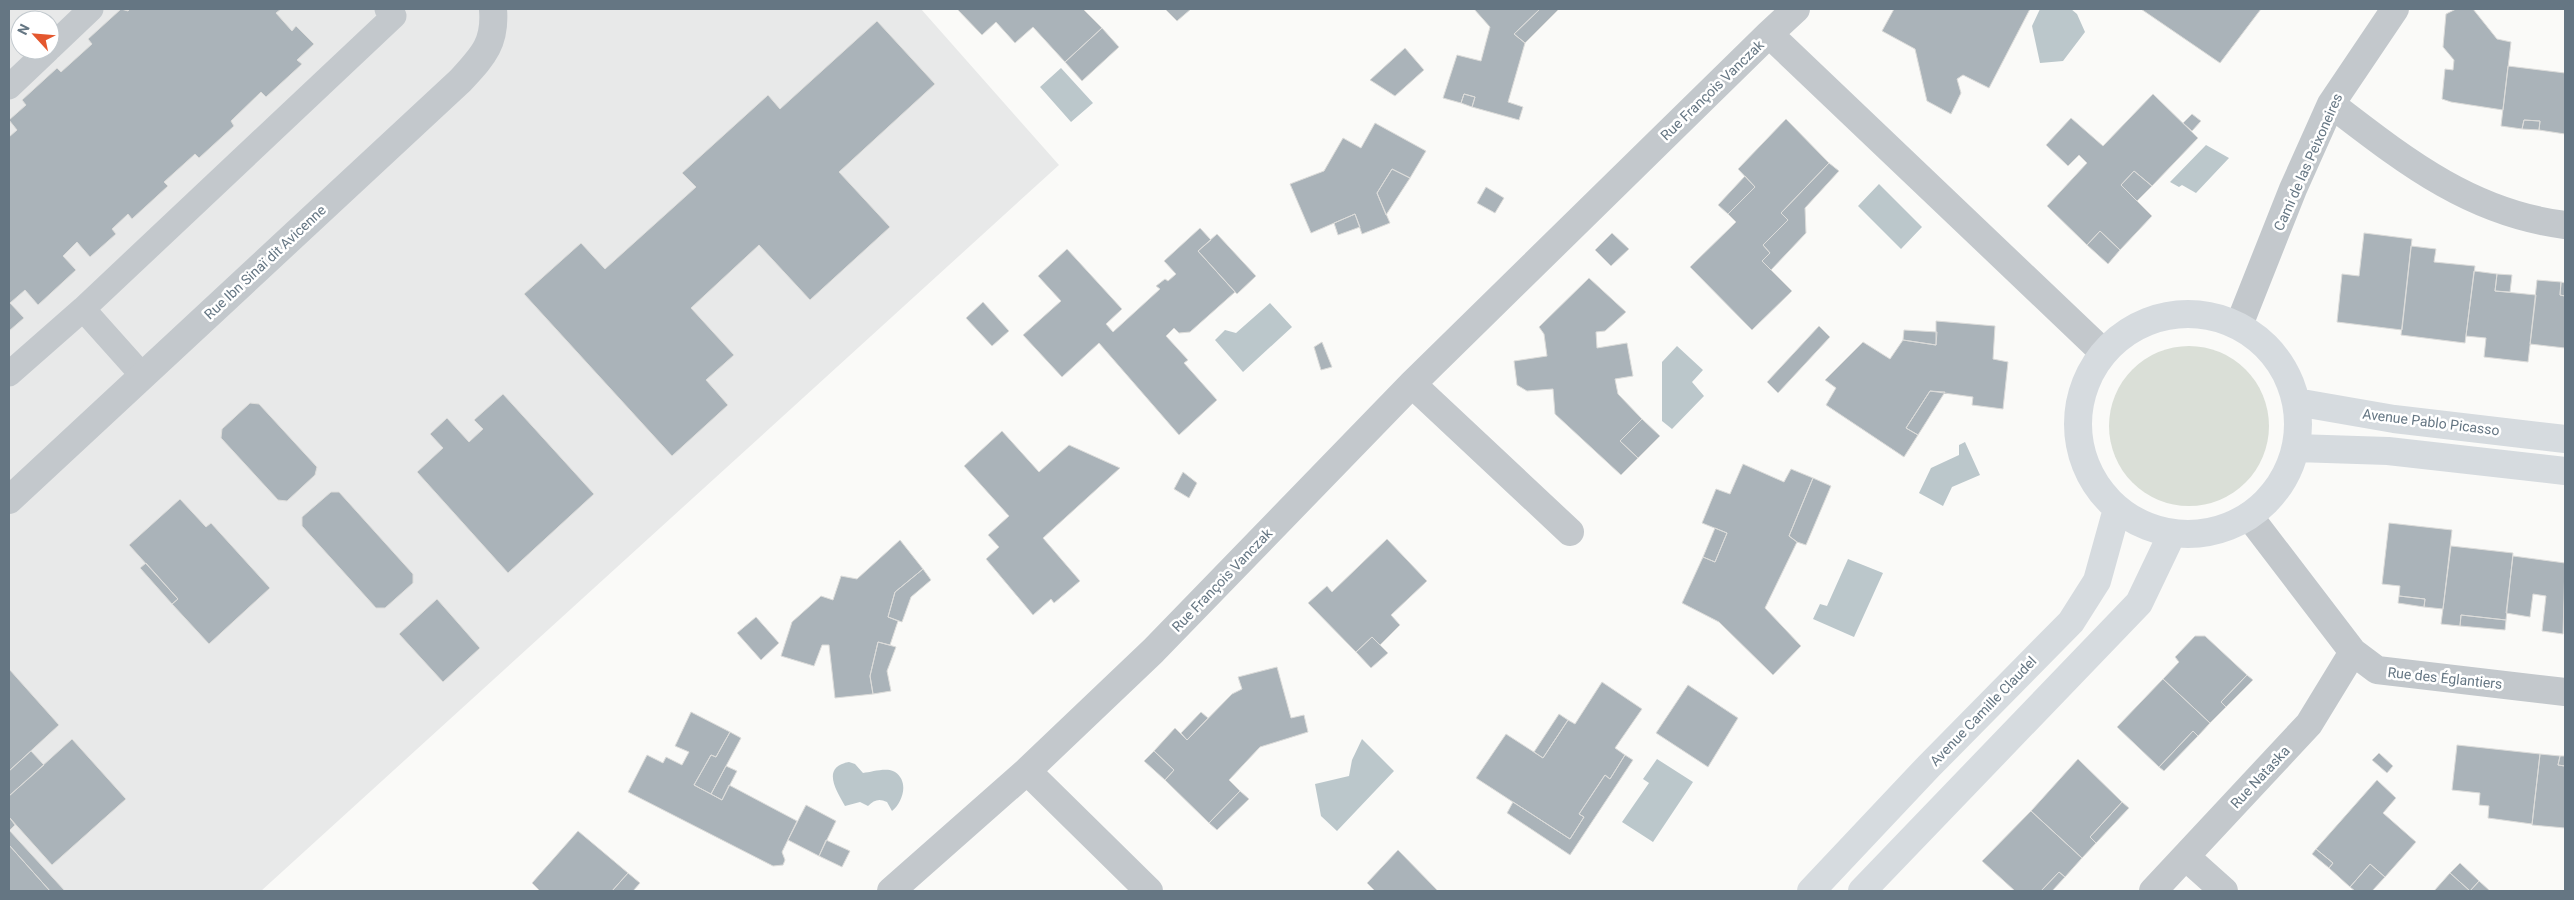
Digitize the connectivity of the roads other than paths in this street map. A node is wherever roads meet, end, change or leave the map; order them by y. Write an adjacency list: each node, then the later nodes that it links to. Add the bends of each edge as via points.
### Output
1 (91, 9): 7 (lane)
2 (387, 9): 12 (lane, via 394,16)
3 (493, 9): 16 (street, Rue Ibn Sinaï dit Avicenne, via 494,24 486,52 460,81)
4 (1796, 9): 6 (street)
5 (2395, 9): 10 (street, Cami de las Peixoneires)
6 (1769, 34): 14 (street, Rue François Vanczak); 17 (street, Rue François Vanczak)
7 (60, 39)
8 (37, 60): 9 (lane)
9 (9, 86)
10 (2331, 104): 11 (street, via 2409,164 2479,203); 13 (street, Cami de las Peixoneires)
11 (2565, 225)
12 (83, 309): 15 (lane); 16 (lane)
13 (2239, 325): 14 (main road, via 2216,316 2166,315 2122,335); 18 (main road, via 2276,357 2289,378)
14 (2103, 352): 23 (main road, via 2087,377 2078,405 2078,434 2084,462 2097,488)
15 (9, 374)
16 (142, 375): 22 (street, Rue Ibn Sinaï dit Avicenne)
17 (1412, 384): 25 (street); 29 (street, Rue François Vanczak, via 1153,651)
18 (2296, 402): 19 (main road, Avenue Pablo Picasso, via 2394,419); 20 (main road)
19 (2565, 438)
20 (2296, 448): 21 (main road, via 2388,451); 24 (main road, via 2286,474 2270,497)
21 (2565, 471)
22 (9, 500)
23 (2116, 509): 26 (main road, via 2142,525); 33 (main road, Avenue Camille Claudel, via 2098,581 2070,622)
24 (2249, 516): 26 (main road, via 2212,532); 27 (street, Rue des Églantiers)
25 (1570, 532)
26 (2172, 534): 34 (main road, via 2139,603)
27 (2353, 652): 28 (street, Rue des Églantiers, via 2377,670); 30 (street, Rue Nataska, via 2309,724)
28 (2565, 692)
29 (1027, 771): 31 (street, Rue François Vanczak); 32 (street)
30 (2186, 857): 35 (street, Rue Nataska); 36 (street)
31 (891, 891)
32 (1149, 891)
33 (1811, 891)
34 (1862, 891)
35 (2153, 891)
36 (2224, 891)

